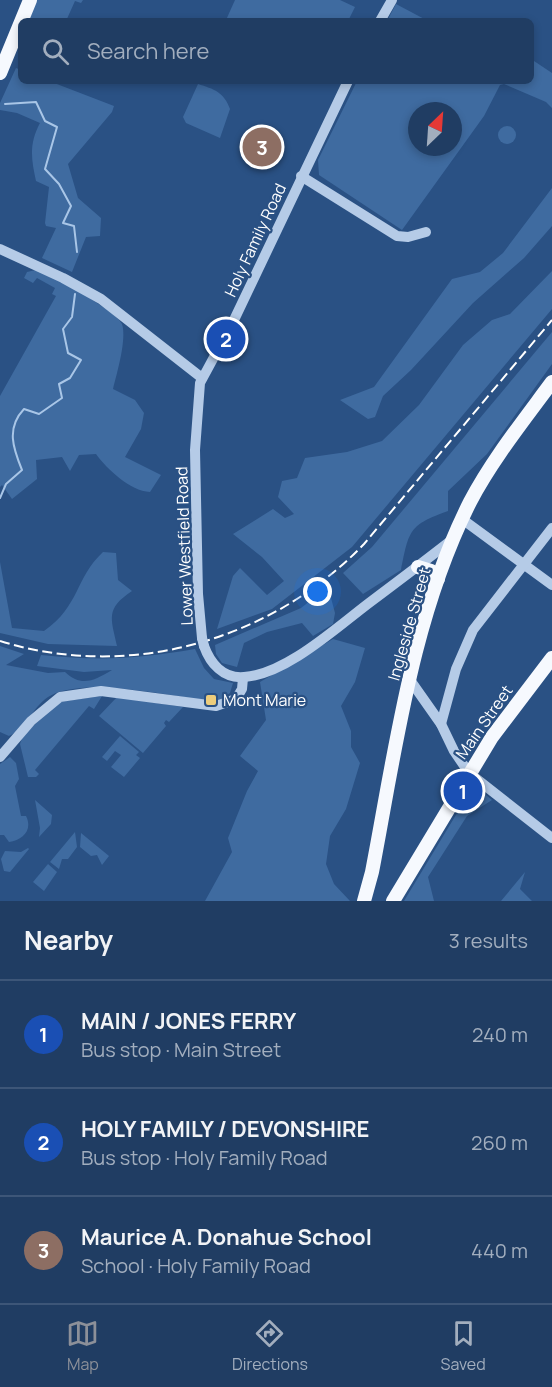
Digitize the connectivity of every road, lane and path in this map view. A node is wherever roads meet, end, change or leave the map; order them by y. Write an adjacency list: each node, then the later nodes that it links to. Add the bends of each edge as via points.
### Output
1 (30, 0): 3 (main road)
2 (392, 0): 4 (street)
3 (22, 18)
4 (382, 18)
5 (18, 29): 6 (main road)
6 (12, 43): 7 (main road); 8 (main road)
7 (0, 66)
8 (0, 73)
9 (347, 84): 10 (street, Holy Family Road)
10 (301, 176): 11 (street, via 397,236 412,237); 13 (street, Holy Family Road, via 234,320)
11 (426, 232)
12 (0, 249): 13 (street, via 101,299)
13 (202, 378): 23 (street, Lower Westfield Road, via 195,450 203,642 220,670)
14 (552, 382): 15 (main road, Ingleside Street, via 479,487)
15 (462, 519): 17 (main road, Ingleside Street); 18 (street)
16 (552, 528): 18 (street)
17 (453, 539): 19 (street); 20 (main road, Ingleside Street)
18 (524, 564): 21 (street); 25 (street, via 473,630 456,669)
19 (418, 567): 20 (main road, via 431,571); 23 (street, via 299,654 268,671)
20 (438, 579): 24 (main road, Ingleside Street)
21 (552, 585)
22 (552, 658): 27 (main road, Main Street)
23 (243, 678): 26 (street, via 236,699 216,706 101,691 60,697 31,721)
24 (410, 681): 25 (street); 29 (main road, Ingleside Street)
25 (441, 724): 27 (street)
26 (0, 757)
27 (469, 773): 28 (street); 30 (main road, Main Street)
28 (552, 838)
29 (364, 901)
30 (393, 901)

